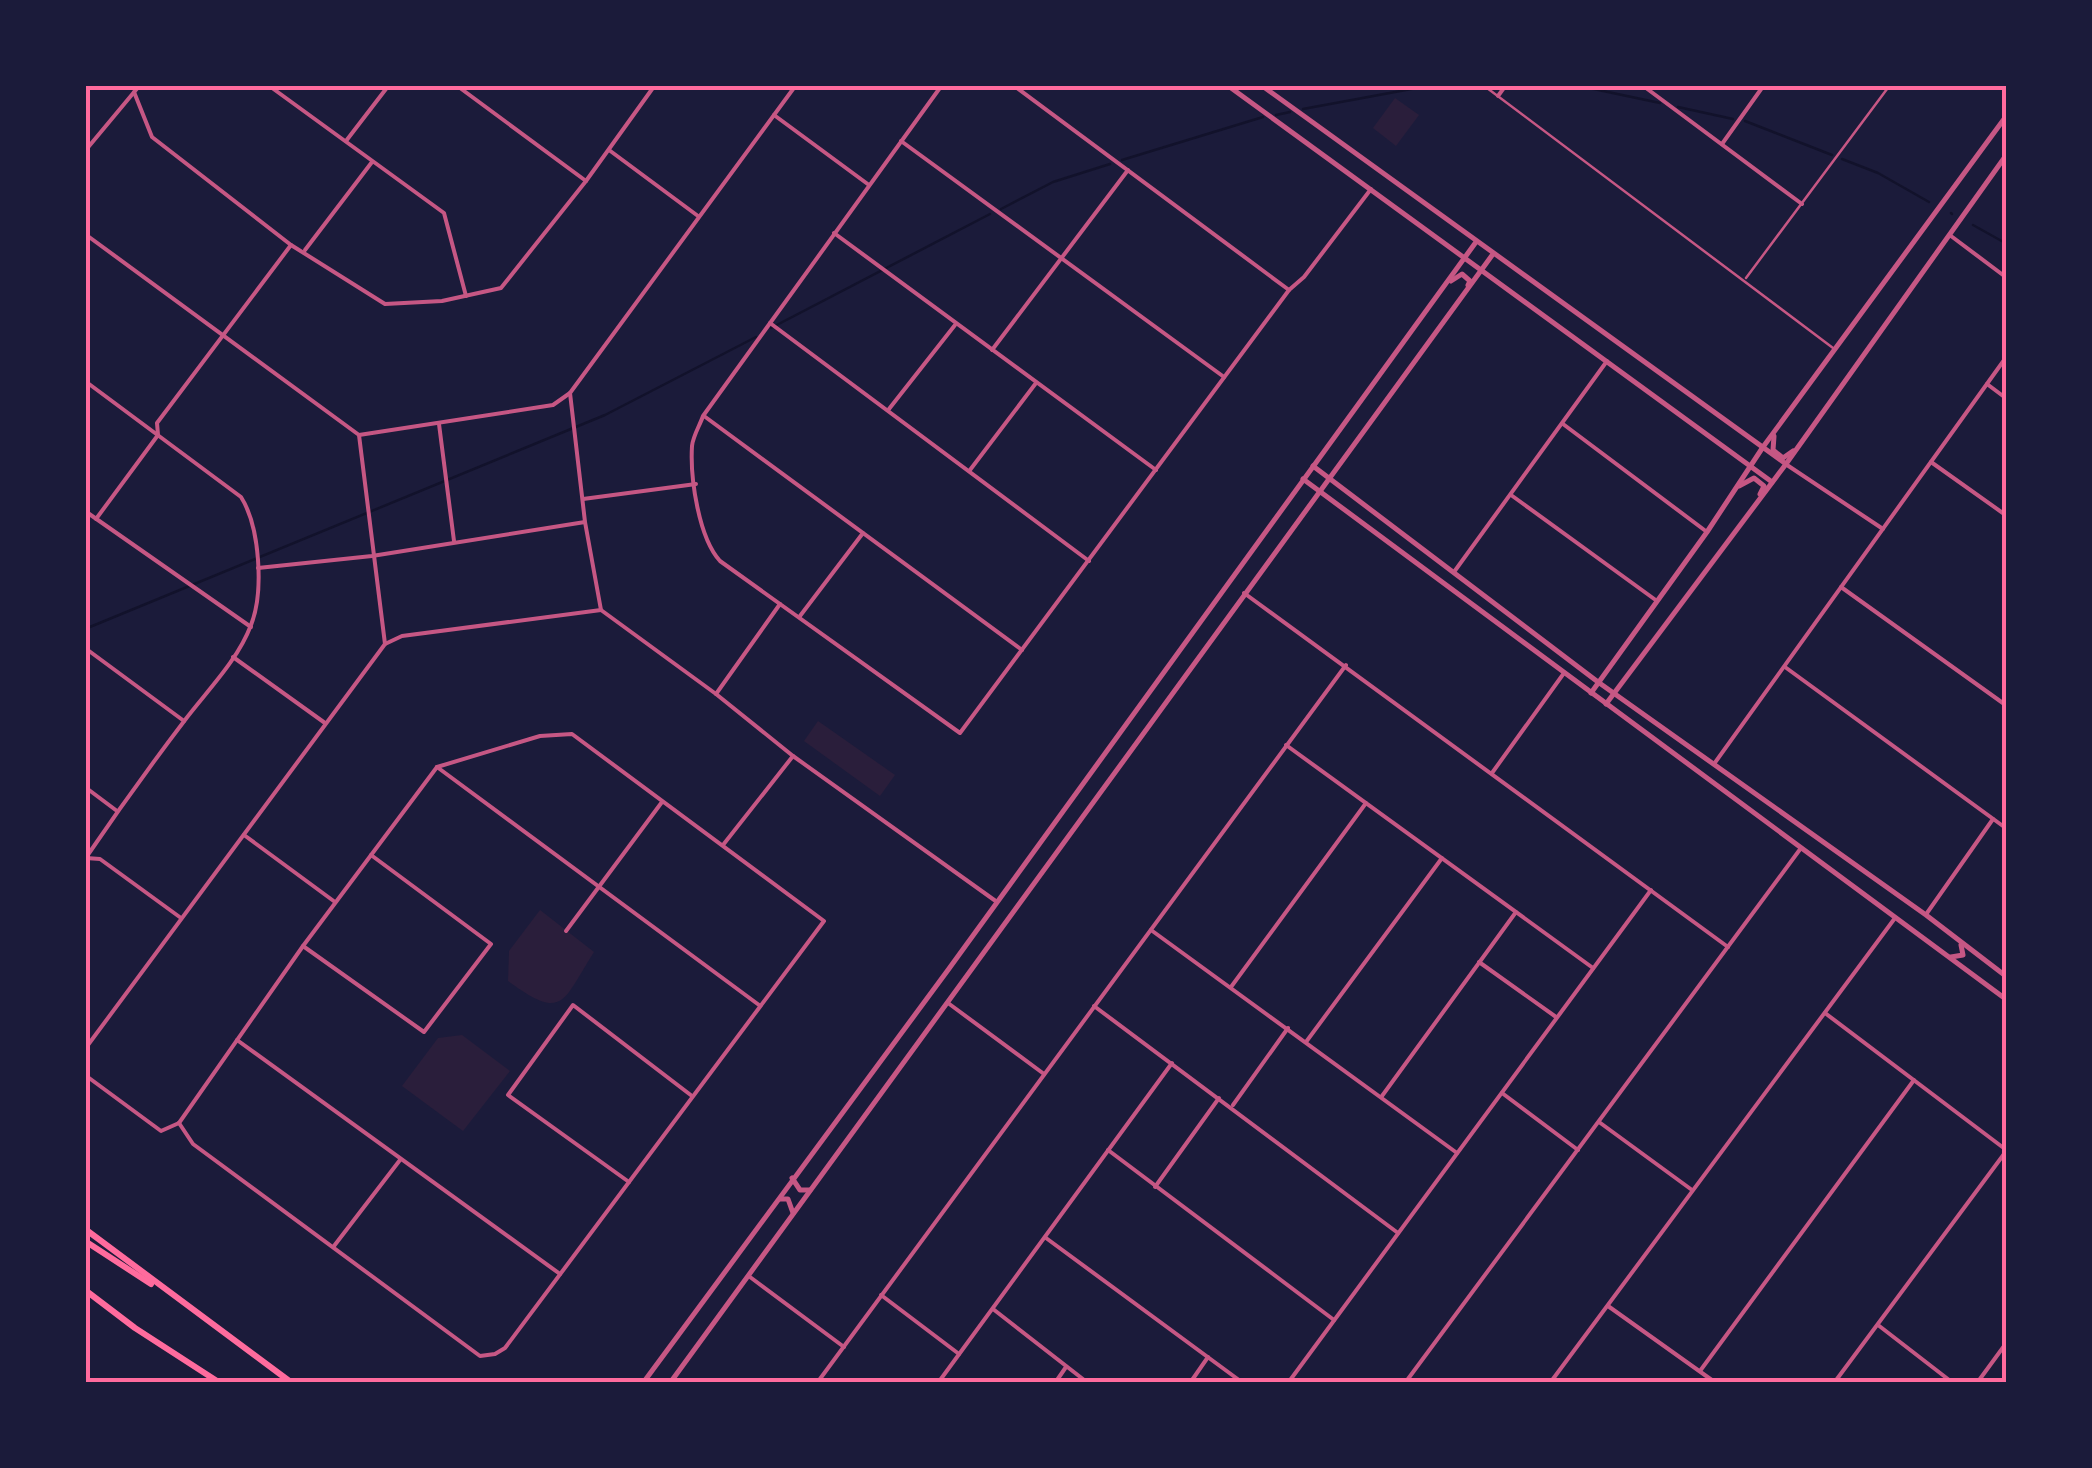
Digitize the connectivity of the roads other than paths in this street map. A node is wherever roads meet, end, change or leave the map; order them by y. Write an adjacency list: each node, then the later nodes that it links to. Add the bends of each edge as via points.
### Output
1 (140, 85): 16 (street)
2 (268, 85): 21 (street)
3 (389, 85): 21 (street)
4 (456, 85): 28 (street)
5 (796, 85): 18 (street)
6 (942, 85): 20 (street)
7 (1013, 85): 27 (street)
8 (1227, 85): 30 (street)
9 (1261, 85): 36 (street)
10 (1482, 85): 17 (lane)
11 (1506, 85): 17 (street)
12 (1642, 85): 22 (street)
13 (1764, 85): 22 (street)
14 (1890, 85): 31 (lane)
15 (652, 86): 23 (street)
16 (134, 92): 24 (street); 37 (street, via 152,138)
17 (1498, 96): 44 (lane)
18 (774, 115): 29 (street); 32 (street)
19 (2007, 116): 52 (street)
20 (901, 141): 29 (street); 41 (street)
21 (345, 142): 26 (street)
22 (1722, 144): 31 (street)
23 (610, 150): 28 (street); 32 (street)
24 (85, 151)
25 (2007, 154): 35 (street)
26 (372, 162): 38 (street); 47 (street, via 444,213)
27 (1128, 170): 41 (street); 46 (street)
28 (586, 182): 47 (street, via 500,288)
29 (869, 185): 33 (street)
30 (1371, 190): 40 (street); 46 (street)
31 (1802, 204): 44 (lane)
32 (699, 216): 60 (street)
33 (834, 233): 49 (street); 50 (street)
34 (85, 234): 51 (street)
35 (1950, 236): 43 (street); 70 (street)
36 (1476, 242): 39 (street); 40 (street)
37 (291, 245): 38 (street); 51 (street)
38 (303, 252): 47 (street, via 385,304)
39 (1493, 254): 42 (street); 69 (street)
40 (1465, 258): 42 (street); 45 (street)
41 (1061, 260): 53 (street); 56 (street)
42 (1482, 270): 48 (street); 55 (street)
43 (2007, 278)
44 (1745, 280): 52 (lane)
45 (1444, 286): 48 (street, via 1467,276); 74 (street)
46 (1290, 290): 56 (street)
47 (466, 296)
48 (1463, 297): 77 (street)
49 (770, 323): 62 (street); 63 (street)
50 (956, 325): 53 (street); 62 (street)
51 (223, 335): 67 (street, via 157,423); 68 (street)
52 (1836, 350): 66 (street)
53 (992, 351): 58 (street)
54 (2007, 356): 59 (street)
55 (1607, 361): 64 (street); 73 (street)
56 (1224, 377): 76 (street)
57 (85, 381): 67 (street)
58 (1036, 383): 75 (street); 76 (street)
59 (1987, 384): 61 (street); 71 (street)
60 (570, 393): 65 (street, via 553,405); 85 (street)
61 (2007, 399)
62 (889, 410): 75 (street)
63 (703, 416): 80 (street, via 692,444); 94 (street)
64 (1562, 423): 83 (street); 93 (street)
65 (440, 424): 68 (street); 95 (street)
66 (1774, 433): 69 (street); 70 (street, via 1773,450 1783,458)
67 (158, 435): 90 (street); 98 (street, via 240,497)
68 (359, 435): 96 (street)
69 (1763, 447): 72 (street); 73 (street)
70 (1796, 449): 72 (street)
71 (1931, 462): 89 (street); 92 (street)
72 (1786, 464): 79 (street); 92 (street)
73 (1750, 465): 79 (street); 81 (street)
74 (1313, 466): 77 (street); 78 (street)
75 (970, 470): 97 (street)
76 (1156, 470): 97 (street)
77 (1328, 477): 82 (street); 84 (street)
78 (1303, 479): 82 (street); 145 (street)
79 (1772, 482): 86 (street)
80 (696, 484): 85 (street); 103 (street, via 708,548)
81 (1739, 486): 86 (street, via 1754,478 1764,486); 93 (street)
82 (1318, 490): 87 (street); 101 (street)
83 (1511, 494): 99 (street); 102 (street)
84 (1355, 497): 87 (street, via 1342,497); 99 (street)
85 (583, 499): 91 (street)
86 (1758, 502): 117 (street)
87 (1340, 507): 114 (street)
88 (85, 511): 90 (street)
89 (2007, 516)
90 (96, 519): 106 (street)
91 (585, 522): 95 (street); 104 (street)
92 (1884, 528): 100 (street)
93 (1707, 532): 102 (street)
94 (864, 533): 105 (street); 109 (street)
95 (454, 541): 96 (street)
96 (372, 556): 98 (street); 107 (street)
97 (1090, 561): 109 (street)
98 (258, 568): 106 (street, via 259,598)
99 (1454, 572): 111 (street)
100 (1842, 587): 113 (street); 120 (street)
101 (1244, 593): 112 (street); 163 (street)
102 (1657, 602): 115 (street)
103 (781, 603): 105 (street); 118 (street)
104 (601, 610): 107 (street, via 402,636); 118 (street)
105 (800, 616): 109 (street, via 960,733)
106 (250, 627): 110 (street)
107 (384, 644): 123 (street)
108 (85, 648): 122 (street)
109 (1022, 650)
110 (232, 657): 122 (street); 123 (street)
111 (1573, 660): 114 (street, via 1582,678); 115 (street)
112 (1346, 665): 125 (street); 129 (street)
113 (1784, 666): 127 (street); 134 (street)
114 (1566, 674): 116 (street); 129 (street)
115 (1598, 682): 116 (street); 117 (street)
116 (1591, 693): 119 (street)
117 (1614, 693): 119 (street); 121 (street)
118 (716, 694): 126 (street)
119 (1606, 704): 124 (street)
120 (2007, 706)
121 (1642, 713): 124 (street, via 1624,702 1619,709); 127 (street)
122 (184, 721): 133 (street)
123 (325, 723): 136 (street)
124 (1634, 724): 138 (street)
125 (1285, 744): 132 (street); 151 (street)
126 (793, 756): 137 (street); 145 (street)
127 (1714, 764): 147 (street)
128 (437, 767): 131 (street, via 540,736 572,734); 139 (street); 142 (street)
129 (1492, 773): 143 (street)
130 (85, 787): 133 (street)
131 (663, 801): 137 (street); 142 (street)
132 (1366, 803): 141 (street); 161 (street)
133 (117, 811): 140 (street)
134 (1993, 819): 135 (street); 147 (street)
135 (2007, 829)
136 (244, 835): 144 (street); 149 (street)
137 (723, 845): 164 (street, via 824,921)
138 (1801, 848): 148 (street); 154 (street)
139 (371, 855): 144 (street); 153 (street, via 491,944 424,1032)
140 (85, 858): 149 (street, via 100,858)
141 (1442, 858): 146 (street); 170 (street)
142 (598, 886): 150 (street); 164 (street)
143 (1651, 890): 154 (street); 157 (street)
144 (335, 902): 153 (street)
145 (997, 902): 188 (street)
146 (1516, 912): 156 (street); 157 (street)
147 (1926, 914): 152 (street)
148 (1895, 918): 155 (street); 166 (street)
149 (182, 919): 171 (street)
150 (566, 930)
151 (1151, 930): 161 (street); 165 (street)
152 (1957, 939): 155 (street, via 1961,957); 158 (street)
153 (303, 946): 169 (street)
154 (1728, 947): 181 (street)
155 (1940, 950): 160 (street)
156 (1478, 962): 167 (street); 178 (street)
157 (1594, 968): 167 (street)
158 (1995, 968): 159 (street); 160 (street, via 1980,968)
159 (2007, 977)
160 (1983, 982): 162 (street)
161 (1231, 987): 168 (street)
162 (2007, 1000)
163 (948, 1003): 173 (street); 191 (street)
164 (760, 1006): 177 (street)
165 (1094, 1006): 172 (street); 173 (street)
166 (1825, 1014): 175 (street); 192 (street)
167 (1557, 1018): 176 (street)
168 (1288, 1028): 170 (street); 180 (street)
169 (238, 1040): 182 (street); 187 (street)
170 (1306, 1042): 178 (street)
171 (85, 1049)
172 (1172, 1063): 179 (street); 183 (street)
173 (1044, 1074): 203 (street)
174 (85, 1075): 182 (street, via 160,1131)
175 (1914, 1080): 185 (street); 214 (street)
176 (1502, 1093): 184 (street); 186 (street)
177 (692, 1096): 189 (street); 189 (street, via 573,1005 508,1094)
178 (1382, 1096): 186 (street)
179 (1218, 1098): 180 (street); 190 (street)
180 (1232, 1107): 196 (street)
181 (1599, 1122): 184 (street); 192 (street)
182 (180, 1123): 199 (street, via 193,1144)
183 (1108, 1150): 190 (street); 197 (street)
184 (1578, 1150): 226 (street)
185 (2007, 1150): 208 (street)
186 (1458, 1153): 196 (street)
187 (400, 1160): 199 (street); 200 (street)
188 (792, 1178): 191 (street, via 800,1190); 193 (street)
189 (628, 1182): 200 (street)
190 (1155, 1187): 207 (street)
191 (810, 1190): 194 (street)
192 (1692, 1190): 205 (street)
193 (776, 1201): 194 (street, via 788,1199); 217 (street)
194 (792, 1216): 201 (street)
195 (85, 1229): 204 (main road)
196 (1398, 1233): 207 (street)
197 (1045, 1237): 206 (street); 212 (street)
198 (85, 1241): 204 (main road)
199 (334, 1246): 200 (street, via 480,1356 505,1348)
200 (560, 1274)
201 (750, 1277): 210 (street); 218 (street)
202 (85, 1288): 215 (main road)
203 (881, 1295): 210 (street); 211 (street)
204 (174, 1296): 216 (main road)
205 (1608, 1306): 214 (street); 227 (street)
206 (993, 1309): 211 (street); 213 (street)
207 (1334, 1320): 225 (street)
208 (1878, 1325): 229 (street); 230 (street)
209 (2007, 1342): 231 (street)
210 (844, 1346): 219 (street)
211 (960, 1354): 220 (street)
212 (1208, 1358): 223 (street); 224 (street)
213 (1066, 1368): 221 (street); 222 (street)
214 (1700, 1370): 228 (street)
215 (220, 1383)
216 (292, 1383)
217 (643, 1383)
218 (670, 1383)
219 (817, 1383)
220 (938, 1383)
221 (1055, 1383)
222 (1088, 1383)
223 (1190, 1383)
224 (1243, 1383)
225 (1288, 1383)
226 (1406, 1383)
227 (1550, 1383)
228 (1716, 1383)
229 (1834, 1383)
230 (1953, 1383)
231 (1977, 1383)

